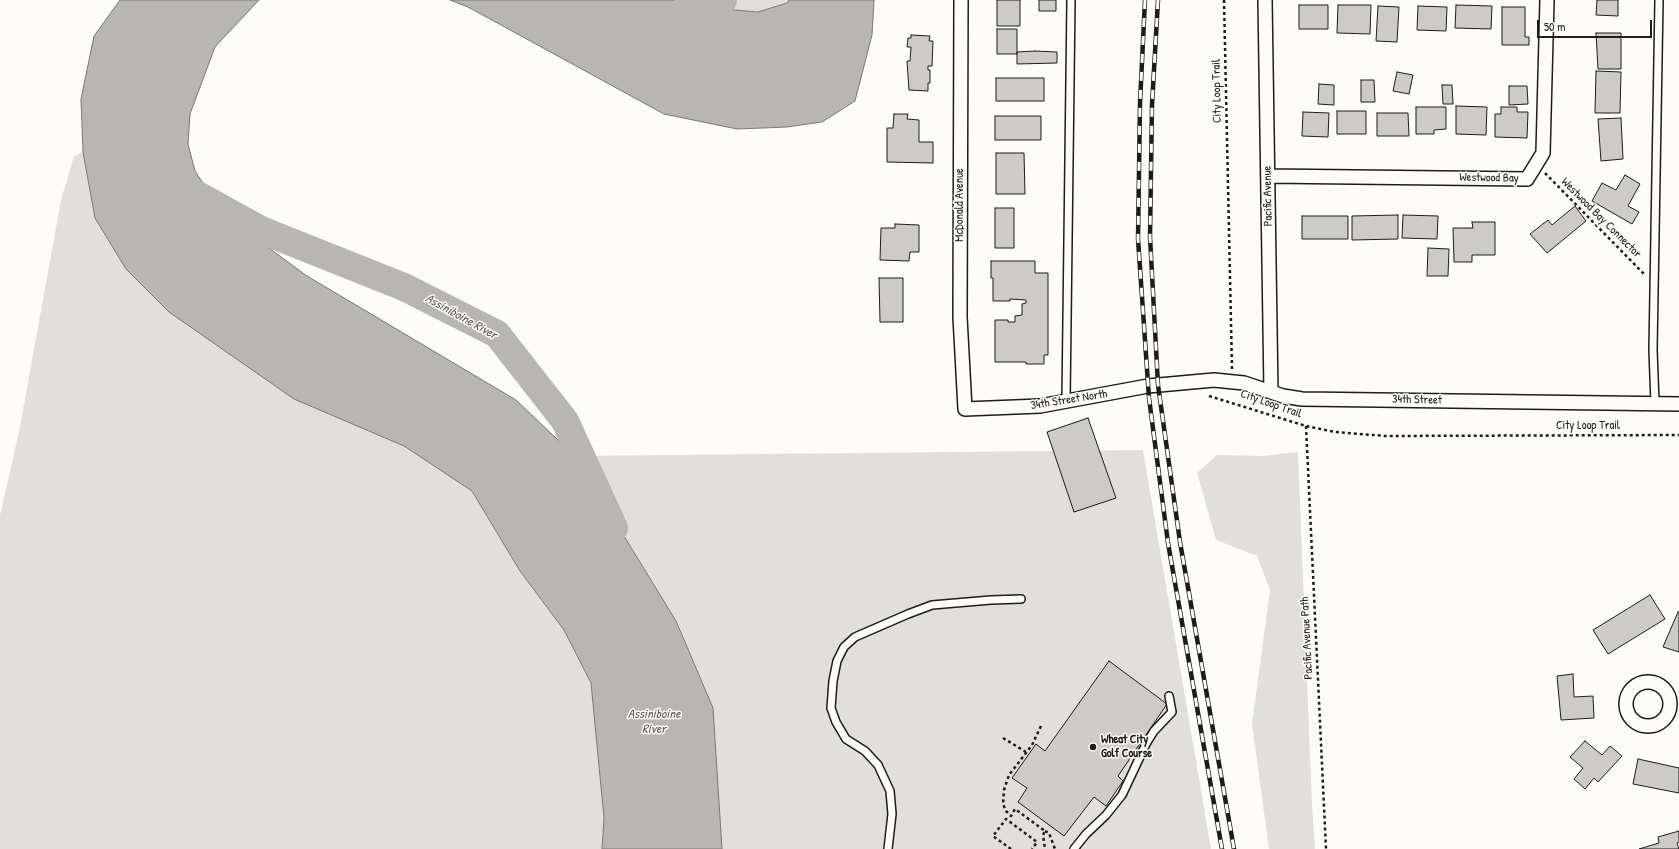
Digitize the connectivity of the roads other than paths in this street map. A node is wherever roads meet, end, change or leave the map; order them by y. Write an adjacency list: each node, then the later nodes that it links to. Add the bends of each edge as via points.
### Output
1 (961, 0): 12 (street, McDonald Avenue, via 960,317)
2 (1071, 0): 9 (lane)
3 (1266, 0): 6 (street, Pacific Avenue)
4 (1547, 0): 6 (street, Westwood Bay, via 1543,153 1527,179)
5 (1659, 0): 10 (lane, via 1653,350)
6 (1268, 176): 8 (street, Pacific Avenue)
7 (1153, 386): 8 (street, 34th Street, via 1214,380 1232,381); 9 (street, 34th Street North)
8 (1271, 392): 10 (street, 34th Street, via 1302,399)
9 (1066, 400): 12 (street, 34th Street North, via 1040,406)
10 (1655, 403): 11 (street, 34th Street)
11 (1679, 404)
12 (965, 409)
13 (1021, 599): 15 (lane, via 932,606 855,637 844,647 837,661 831,708 846,739 865,751 878,765 890,791 892,814)
14 (1169, 696): 16 (lane, via 1172,712 1146,744 1122,795)
15 (888, 849)
16 (1074, 849)

